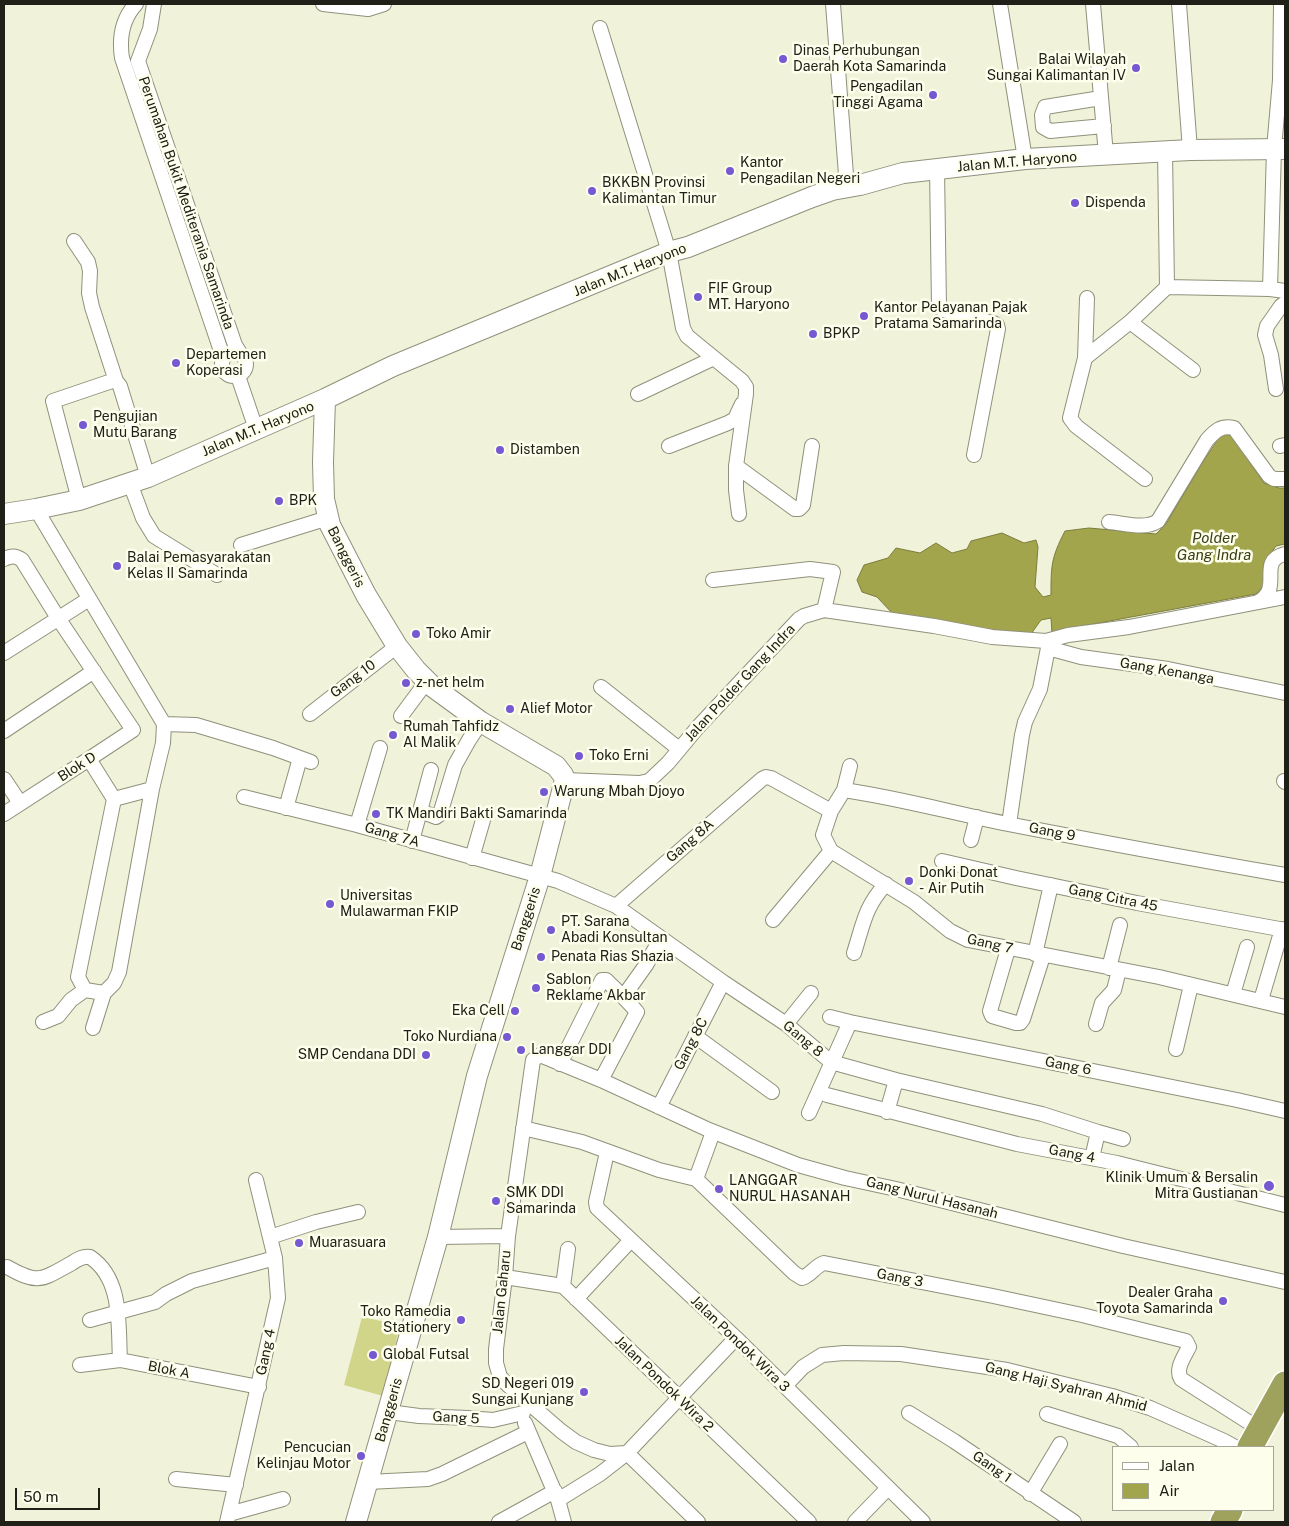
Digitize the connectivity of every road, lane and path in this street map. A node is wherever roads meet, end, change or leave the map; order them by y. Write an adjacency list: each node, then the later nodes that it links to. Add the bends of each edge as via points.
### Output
1 (154, 4): 11 (street, Perumahan Bukit Mediterania Samarinda, via 150,28)
2 (323, 4): 3 (street, via 368,9)
3 (384, 4)
4 (833, 4): 21 (street)
5 (1000, 4): 19 (street)
6 (1093, 4): 13 (street)
7 (1179, 4): 16 (street)
8 (1281, 4): 15 (street)
9 (132, 5): 12 (street, via 121,37)
10 (600, 28): 23 (street)
11 (138, 61): 12 (street); 30 (street, Perumahan Bukit Mediterania Samarinda)
12 (124, 62): 31 (street)
13 (1101, 98): 14 (street); 14 (street, via 1045,107 1043,127 1050,131)
14 (1104, 128): 17 (street)
15 (1280, 149): 16 (main road, Jalan M.T. Haryono); 25 (street)
16 (1190, 150): 18 (main road, Jalan M.T. Haryono)
17 (1106, 152): 18 (main road, Jalan M.T. Haryono); 19 (main road, Jalan M.T. Haryono)
18 (1164, 152): 24 (street)
19 (1025, 159): 20 (main road, Jalan M.T. Haryono)
20 (938, 168): 21 (main road, Jalan M.T. Haryono, via 903,173); 44 (street, via 938,307 993,323 998,329)
21 (847, 188): 23 (main road, Jalan M.T. Haryono, via 812,197)
22 (74, 241): 36 (street, via 88,262 89,294)
23 (669, 252): 32 (street, via 683,328 687,336); 40 (main road, Jalan M.T. Haryono, via 393,366)
24 (1168, 287): 25 (street); 29 (street)
25 (1270, 289): 26 (street)
26 (1285, 292)
27 (1087, 298): 33 (street)
28 (1285, 303): 37 (street, via 1267,326 1265,335)
29 (1130, 322): 33 (street); 34 (street)
30 (238, 349): 31 (street); 35 (street, Perumahan Bukit Mediterania Samarinda, via 246,365)
31 (222, 358): 35 (street, via 224,372)
32 (714, 358): 38 (street); 39 (street, via 742,381)
33 (1085, 358): 46 (street, via 1070,418)
34 (1193, 370)
35 (238, 376): 41 (street)
36 (116, 381): 48 (street, via 120,386); 49 (street, via 53,401)
37 (1275, 390)
38 (638, 394)
39 (746, 394): 42 (street, via 735,419); 45 (street)
40 (325, 400): 41 (main road, Jalan M.T. Haryono); 53 (main road, Banggeris, via 323,462)
41 (256, 429): 48 (main road, Jalan M.T. Haryono)
42 (669, 446)
43 (812, 446): 45 (street, via 803,505 799,509)
44 (974, 455)
45 (736, 466): 52 (street)
46 (1145, 479)
47 (1285, 479): 54 (street, via 1269,476 1234,428 1228,426 1214,431 1207,440 1158,521 1152,525)
48 (139, 480): 49 (main road, Jalan M.T. Haryono); 58 (street, via 143,518 154,536)
49 (79, 500): 50 (main road, Jalan M.T. Haryono)
50 (36, 509): 51 (main road, Jalan M.T. Haryono); 61 (street)
51 (4, 514)
52 (739, 514)
53 (328, 518): 55 (street); 66 (main road, Banggeris, via 335,539)
54 (1109, 522)
55 (241, 545)
56 (1285, 554): 62 (street, via 1275,558 1271,565 1270,591)
57 (4, 559): 64 (street, via 17,556 22,560)
58 (217, 575)
59 (713, 580): 63 (street, via 810,569 833,572)
60 (1285, 597): 62 (street)
61 (90, 599): 64 (street); 75 (street)
62 (1258, 602): 65 (street, via 1068,636)
63 (824, 610): 65 (street, Jalan Polder Gang Indra); 78 (street, Jalan Polder Gang Indra, via 799,619)
64 (58, 618): 67 (street); 68 (street)
65 (1047, 645): 71 (street, Gang Kenanga, via 1081,657); 95 (street, via 1040,690 1022,735)
66 (397, 646): 69 (main road, Banggeris); 72 (street, Gang 10)
67 (4, 653)
68 (94, 671): 76 (street); 79 (street, Blok D, via 133,730)
69 (427, 681): 73 (street); 74 (main road, Banggeris)
70 (601, 687): 78 (street)
71 (1285, 693)
72 (310, 714)
73 (401, 716)
74 (481, 722): 83 (main road, Banggeris, via 556,766); 91 (street, via 455,765 440,814 436,817)
75 (164, 724): 84 (street); 89 (street, via 196,725 305,760)
76 (4, 731)
77 (380, 748): 96 (street)
78 (679, 749): 83 (street, Jalan Polder Gang Indra, via 652,779 645,782)
79 (89, 759): 87 (street); 88 (street, Blok D)
80 (850, 766): 85 (street)
81 (431, 770): 91 (street)
82 (4, 779): 88 (street)
83 (565, 780): 103 (main road, Banggeris)
84 (152, 789): 87 (street); 120 (street, via 119,972 110,989)
85 (844, 790): 90 (street); 93 (street, Gang 9)
86 (244, 797): 89 (street, Gang 7A)
87 (114, 799): 118 (street, via 78,977)
88 (20, 803): 92 (street, Blok D)
89 (286, 808): 96 (street, Gang 7A)
90 (831, 811): 99 (street, via 823,835); 106 (street, Gang 8A, via 766,777)
91 (420, 812): 98 (street)
92 (4, 814)
93 (977, 817): 95 (street, Gang 9); 97 (street)
94 (483, 820): 100 (street)
95 (1009, 824): 102 (street, Gang 9)
96 (357, 825): 98 (street, Gang 7A)
97 (971, 840)
98 (412, 841): 100 (street, Gang 7A)
99 (832, 851): 104 (street, Gang 7); 107 (street)
100 (472, 858): 103 (street, Gang 7A)
101 (942, 861): 105 (street, Gang Citra 45)
102 (1285, 875)
103 (540, 876): 106 (street, Gang 8); 156 (main road, Banggeris, via 478,1076)
104 (886, 884): 112 (street, Gang 7, via 956,936); 113 (street, via 870,904)
105 (1050, 885): 109 (street, Gang Citra 45); 114 (street)
106 (616, 906): 110 (street, Gang 8)
107 (773, 920)
108 (1120, 925): 115 (street)
109 (1284, 929): 123 (street)
110 (660, 938): 116 (street, Gang 8); 121 (street, via 641,973)
111 (1247, 948): 122 (street)
112 (1008, 949): 114 (street, Gang 7); 114 (street, via 990,1011 992,1016 1016,1023 1023,1019)
113 (854, 954)
114 (1039, 955): 115 (street, Gang 7)
115 (1114, 969): 117 (street, Gang 7); 129 (street, via 1114,990 1102,1003)
116 (723, 982): 128 (street, Gang 8); 131 (street, Gang 8C)
117 (1191, 984): 122 (street, Gang 7); 132 (street)
118 (85, 990): 120 (street); 126 (street, via 71,1000 58,1016)
119 (810, 992): 128 (street)
120 (104, 993): 130 (street)
121 (623, 994): 135 (street, via 602,980); 136 (street, via 637,1012)
122 (1233, 994): 123 (street, Gang 7)
123 (1261, 1000): 124 (street, Gang 7)
124 (1285, 1007)
125 (830, 1016): 127 (street, Gang 6)
126 (43, 1022)
127 (850, 1022): 134 (street); 141 (street, Gang 6)
128 (786, 1024): 134 (street, Gang 8)
129 (1096, 1024)
130 (93, 1028)
131 (695, 1036): 138 (street); 140 (street, Gang 8C)
132 (1176, 1049)
133 (536, 1057): 135 (street, Gang Nurul Hasanah, via 540,1055); 144 (street, Jalan Gaharu)
134 (831, 1062): 137 (street, Gang 8); 143 (street)
135 (560, 1064): 136 (street, Gang Nurul Hasanah)
136 (601, 1080): 140 (street, Gang Nurul Hasanah)
137 (896, 1080): 142 (street); 146 (street, Gang 8, via 1042,1114)
138 (772, 1092)
139 (827, 1095): 142 (street, Gang 4)
140 (659, 1107): 145 (street, Gang Nurul Hasanah)
141 (1285, 1111)
142 (887, 1112): 149 (street, Gang 4, via 1017,1144)
143 (809, 1113)
144 (523, 1128): 148 (street, via 582,1142); 154 (street, Jalan Gaharu)
145 (713, 1132): 150 (street); 162 (street, Gang Nurul Hasanah, via 798,1165 845,1178)
146 (1098, 1132): 147 (street, Gang 8); 149 (street)
147 (1123, 1139)
148 (607, 1152): 150 (street); 157 (street, Jalan Pondok Wira 3, via 595,1206)
149 (1092, 1158): 152 (street, Gang 4)
150 (696, 1179): 181 (street, Gang 3, via 802,1278 824,1263 993,1296 1186,1341 1189,1347 1178,1369 1181,1379)
151 (256, 1180): 155 (street, Gang 4)
152 (1285, 1205)
153 (358, 1212): 155 (street)
154 (508, 1236): 156 (street); 161 (street, Jalan Gaharu)
155 (270, 1237): 159 (street, Gang 4)
156 (438, 1237): 175 (main road, Banggeris)
157 (631, 1240): 164 (street); 167 (street, Jalan Pondok Wira 3)
158 (568, 1249): 163 (street)
159 (274, 1258): 165 (street, via 192,1281 155,1302); 172 (street, Gang 4, via 277,1303)
160 (7, 1267): 165 (street, via 24,1277 45,1278 90,1257 104,1270 112,1285)
161 (505, 1276): 163 (street); 173 (street, Jalan Gaharu, via 496,1364 500,1377)
162 (1285, 1282)
163 (563, 1286): 164 (street, Jalan Pondok Wira 2)
164 (576, 1299): 174 (street, Jalan Pondok Wira 2)
165 (116, 1312): 166 (street); 168 (street)
166 (90, 1320)
167 (736, 1338): 171 (street, Jalan Pondok Wira 3); 174 (street)
168 (120, 1360): 169 (street, Blok A); 172 (street, Blok A)
169 (80, 1365)
170 (1285, 1384): 181 (highway)
171 (785, 1386): 184 (street, Gang Haji Syahran Ahmid, via 802,1367 822,1356 901,1354 1007,1370 1128,1400); 189 (street, Jalan Pondok Wira 3)
172 (259, 1387): 188 (street, Gang 4)
173 (519, 1396): 177 (street); 185 (street, Jalan Gaharu, via 576,1442 610,1454)
174 (680, 1399): 185 (street); 200 (street, Jalan Pondok Wira 2)
175 (389, 1412): 177 (street, Gang 5, via 493,1420); 187 (main road, Banggeris)
176 (1285, 1412): 181 (highway)
177 (523, 1413): 180 (street)
178 (909, 1413): 190 (street, Gang 1)
179 (1047, 1414): 183 (street, via 1118,1436)
180 (528, 1432): 187 (street, via 428,1479); 191 (street)
181 (1259, 1441)
182 (1060, 1444): 190 (street)
183 (1130, 1446)
184 (1233, 1446)
185 (627, 1453): 191 (street, via 600,1474); 199 (street)
186 (176, 1479): 188 (street)
187 (368, 1482): 196 (main road, Banggeris)
188 (236, 1485): 195 (street, Gang 4)
189 (888, 1488): 201 (street); 202 (street, Jalan Pondok Wira 3)
190 (1030, 1494): 203 (street, Gang 1)
191 (556, 1495): 197 (street); 198 (street)
192 (283, 1499): 195 (street)
193 (1213, 1511): 204 (highway)
194 (1229, 1511): 205 (highway)
195 (228, 1518)
196 (356, 1522)
197 (499, 1522)
198 (564, 1522)
199 (698, 1522)
200 (809, 1522)
201 (854, 1522)
202 (923, 1522)
203 (1074, 1522)
204 (1206, 1522)
205 (1223, 1522)

